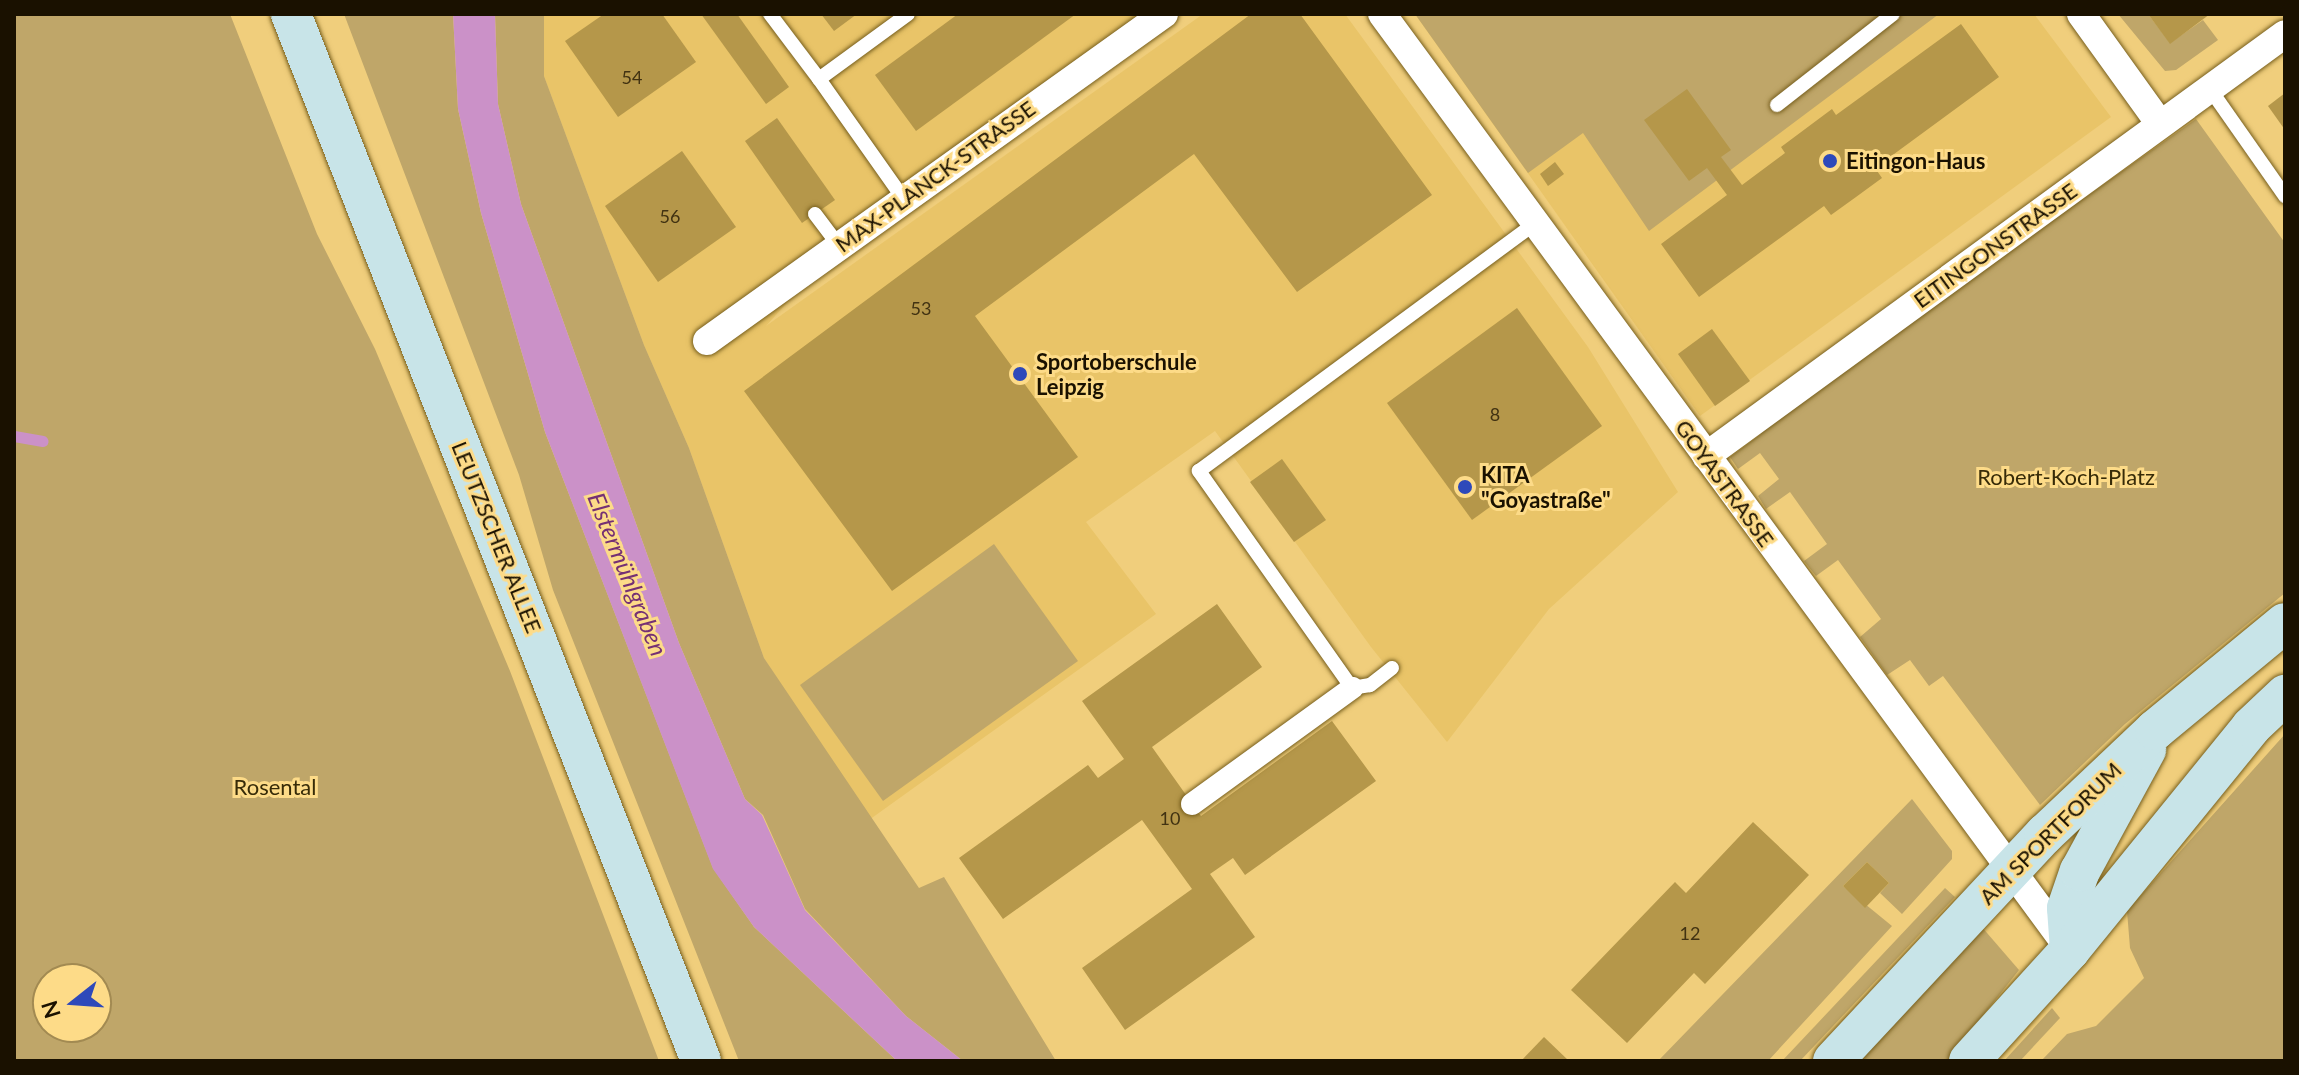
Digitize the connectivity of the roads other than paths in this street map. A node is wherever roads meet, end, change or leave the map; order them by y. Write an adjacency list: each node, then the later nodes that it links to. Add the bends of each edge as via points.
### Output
1 (291, 14): 28 (main road, LEUTZSCHER ALLEE)
2 (770, 14): 9 (lane)
3 (908, 14): 9 (lane)
4 (1164, 14): 14 (street, MAX-PLANCK-STRASSE)
5 (1382, 14): 16 (street, GOYASTRASSE)
6 (1893, 14): 11 (lane)
7 (2081, 14): 12 (street)
8 (2285, 34): 10 (street, EITINGONSTRASSE)
9 (819, 79): 14 (lane)
10 (2210, 89): 12 (street, EITINGONSTRASSE); 13 (lane)
11 (1777, 105)
12 (2160, 124): 19 (street, EITINGONSTRASSE)
13 (2285, 196)
14 (903, 198): 17 (street, MAX-PLANCK-STRASSE)
15 (815, 214): 17 (lane)
16 (1535, 223): 19 (street, GOYASTRASSE); 22 (lane, via 1199,471)
17 (838, 245): 18 (street, MAX-PLANCK-STRASSE)
18 (707, 341)
19 (1706, 456): 26 (street, GOYASTRASSE)
20 (2285, 623): 24 (main road, AM SPORTFORUM)
21 (1392, 668): 22 (lane, via 1370,685)
22 (1352, 688): 25 (street)
23 (2285, 695): 27 (main road, via 2251,727)
24 (2155, 730): 26 (main road, AM SPORTFORUM); 27 (main road, via 2080,871 2067,908)
25 (1192, 804)
26 (2009, 871): 27 (street, GOYASTRASSE); 29 (main road, AM SPORTFORUM)
27 (2070, 950): 30 (main road)
28 (701, 1061)
29 (1833, 1061)
30 (1969, 1061)

